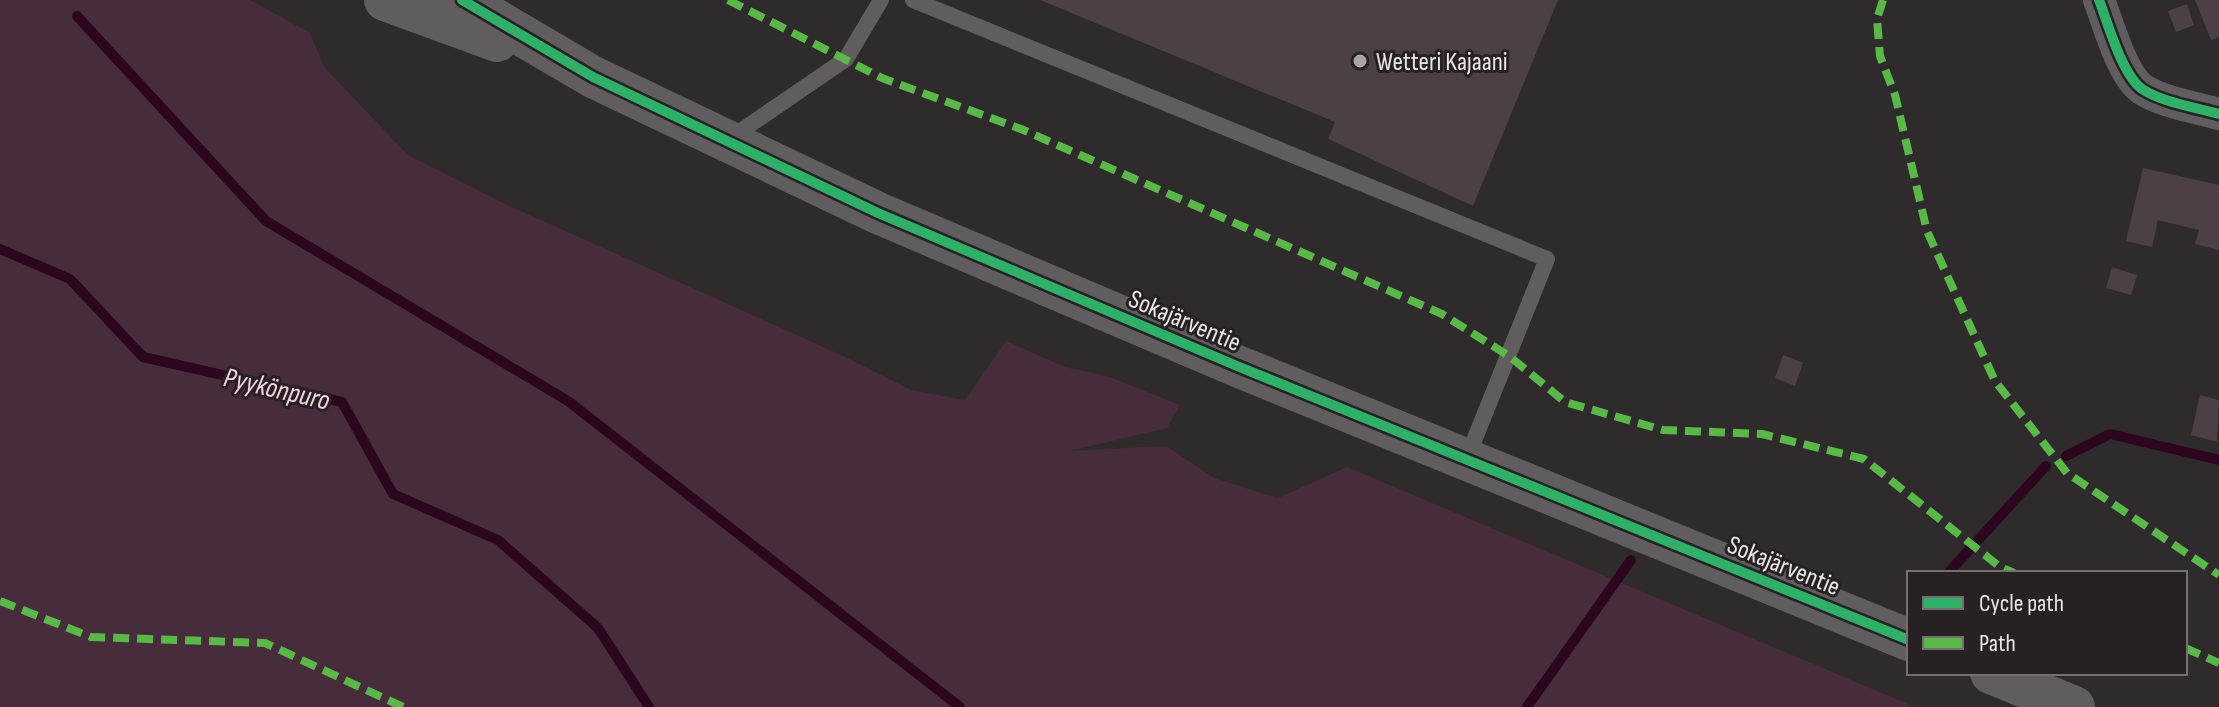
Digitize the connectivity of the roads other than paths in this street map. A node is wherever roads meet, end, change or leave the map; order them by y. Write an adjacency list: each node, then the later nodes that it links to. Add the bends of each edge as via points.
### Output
1 (385, 0): 6 (street, Sokajärventie)
2 (462, 0): 6 (street, Sokajärventie)
3 (881, 0): 8 (lane, via 846,59)
4 (913, 0): 9 (lane, via 1547,259)
5 (2099, 0): 7 (street, via 2124,65 2139,87)
6 (593, 77): 8 (street, Sokajärventie)
7 (2219, 114)
8 (725, 141): 9 (street, Sokajärventie, via 892,219)
9 (1467, 459): 10 (street, Sokajärventie)
10 (1907, 639)
11 (1996, 675): 12 (street)
12 (2074, 707)

